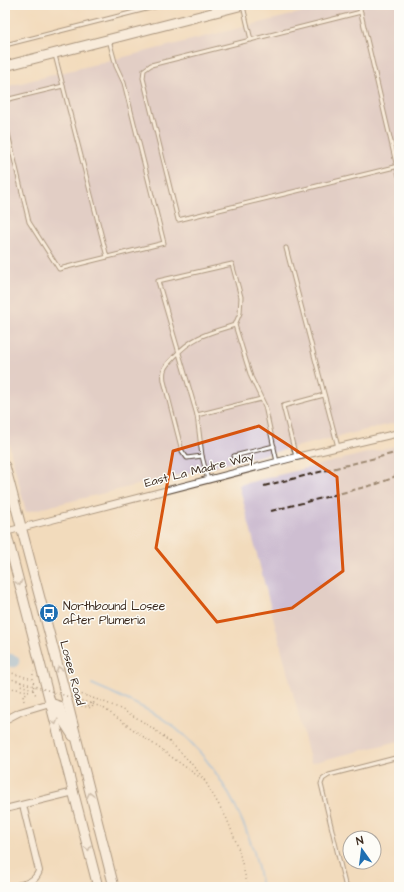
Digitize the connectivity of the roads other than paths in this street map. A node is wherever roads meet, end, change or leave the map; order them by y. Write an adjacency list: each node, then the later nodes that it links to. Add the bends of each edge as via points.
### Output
1 (162, 5): 7 (lane)
2 (243, 5): 5 (main road); 6 (lane)
3 (359, 5): 4 (lane)
4 (361, 12): 6 (lane); 13 (lane)
5 (109, 40): 8 (main road); 16 (lane, via 124,83 164,243)
6 (251, 40): 13 (lane, via 151,65 144,70 143,78 178,220)
7 (5, 45)
8 (55, 53): 9 (main road); 10 (lane)
9 (5, 66)
10 (63, 86): 11 (lane); 16 (lane)
11 (5, 100)
12 (5, 122): 16 (lane, via 29,222 59,269)
13 (398, 166): 14 (lane)
14 (399, 176)
15 (286, 248): 19 (lane)
16 (107, 257)
17 (235, 325): 18 (lane, via 207,333 192,340); 18 (lane, via 240,313 240,297 232,264 158,281); 20 (lane, via 251,377)
18 (179, 351): 21 (lane); 25 (lane, via 165,367 164,381 182,451 187,458)
19 (324, 395): 24 (lane); 27 (lane, via 283,406)
20 (261, 398): 21 (lane); 23 (lane)
21 (197, 415): 25 (lane)
22 (399, 433): 24 (street, East La Madre Way)
23 (274, 446): 26 (lane); 28 (lane)
24 (338, 447): 27 (street, East La Madre Way)
25 (202, 456): 30 (lane)
26 (234, 456)
27 (296, 457): 28 (street, East La Madre Way)
28 (277, 462): 30 (street, East La Madre Way)
29 (5, 466): 31 (main road, Losee Road)
30 (208, 480): 31 (street, East La Madre Way)
31 (21, 527): 32 (street, East La Madre Way); 35 (main road, Losee Road, one-way to 31)
32 (5, 531): 33 (main road, one-way to 33)
33 (50, 703): 34 (street, via 25,710); 35 (main road, via 59,706 64,722); 37 (main road, one-way to 37)
34 (5, 720)
35 (78, 744): 42 (main road, Losee Road, one-way to 35)
36 (399, 756): 43 (lane, via 328,776 321,784 345,884)
37 (74, 792): 38 (street); 41 (main road, one-way to 41)
38 (23, 805): 39 (street); 40 (street, via 39,871 32,881)
39 (5, 809)
40 (13, 887)
41 (98, 887)
42 (114, 887)
43 (348, 887)

